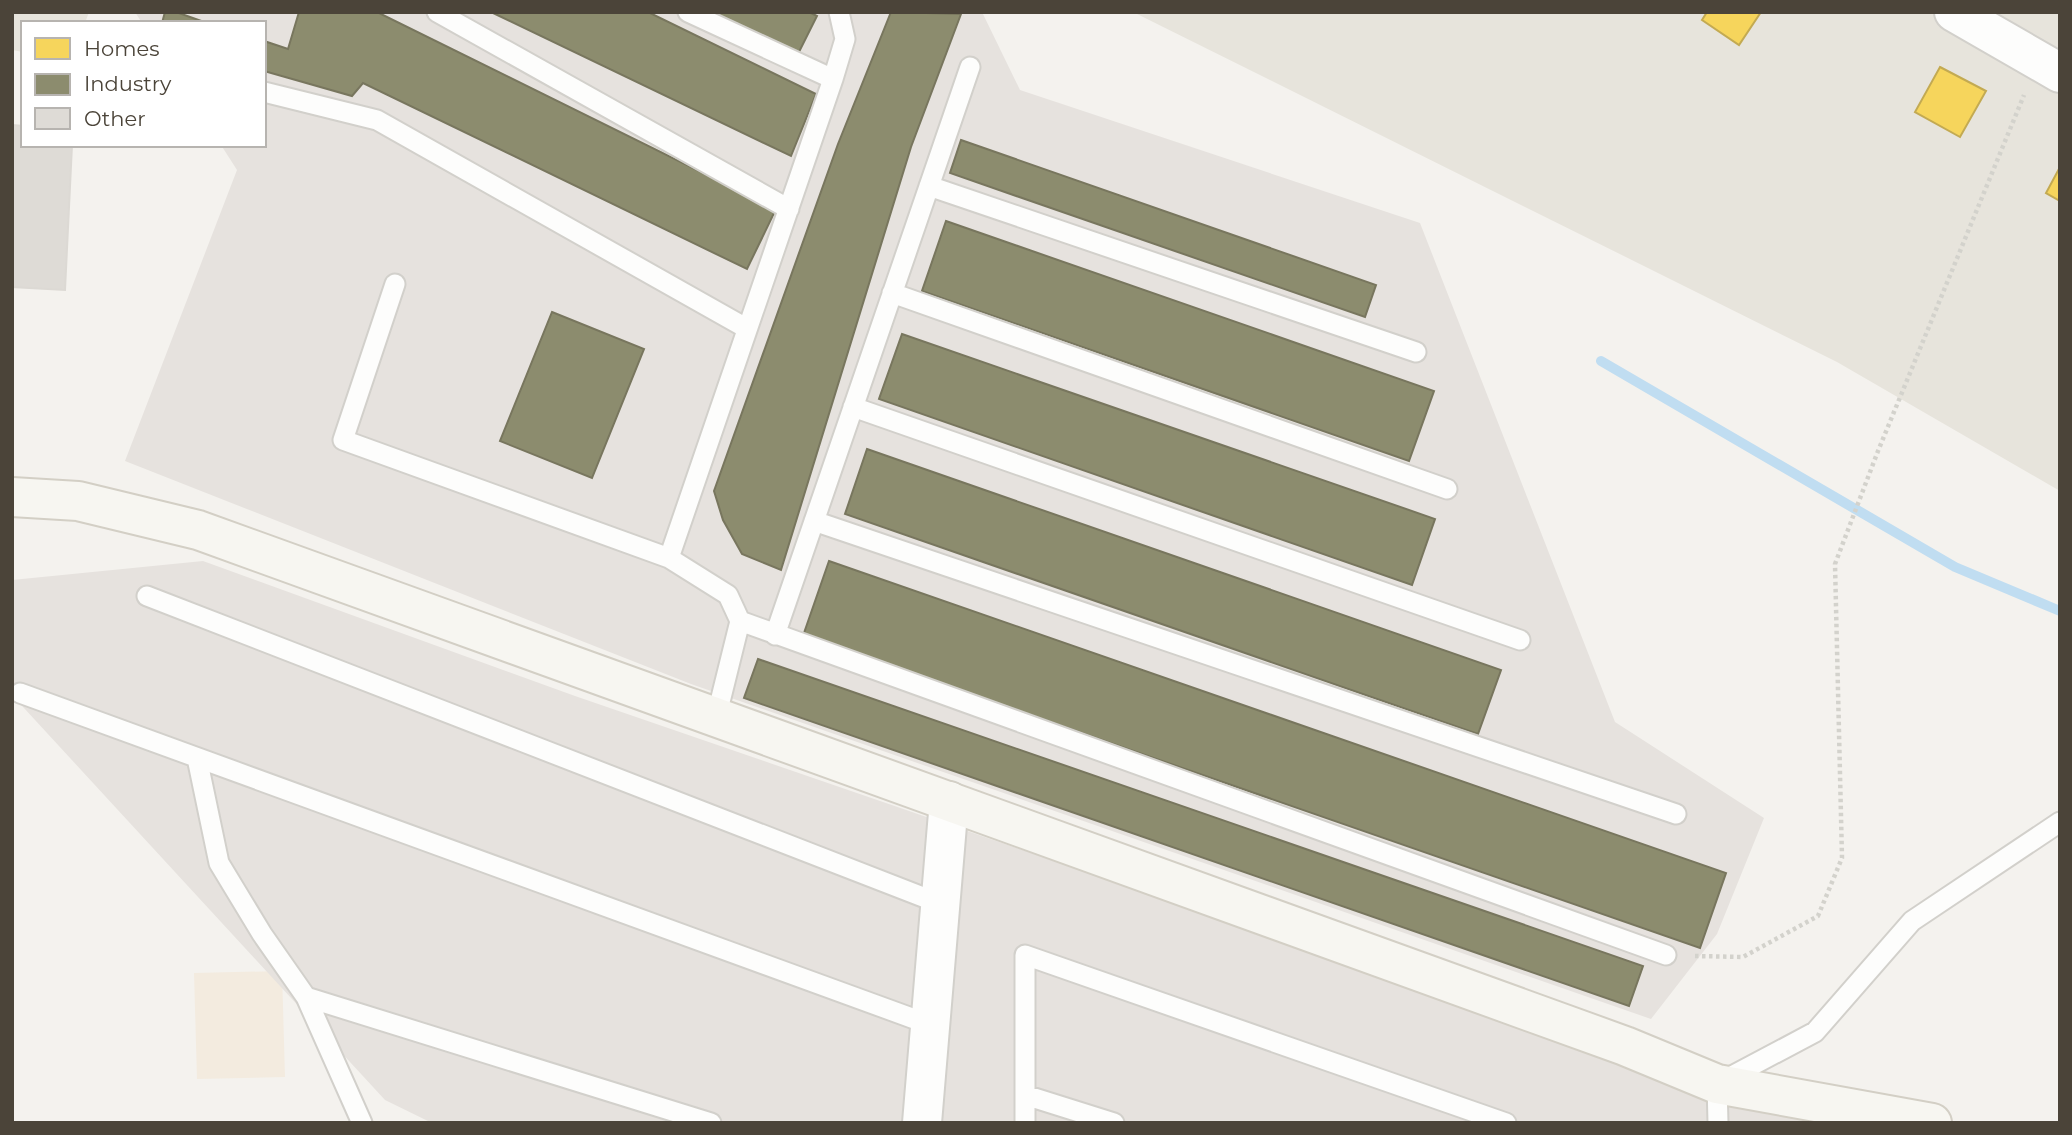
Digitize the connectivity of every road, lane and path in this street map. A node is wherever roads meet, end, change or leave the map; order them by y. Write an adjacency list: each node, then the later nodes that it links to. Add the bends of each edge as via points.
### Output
1 (437, 12): 10 (lane)
2 (688, 12): 7 (lane)
3 (839, 12): 7 (lane, via 845,39)
4 (1954, 12): 6 (street)
5 (970, 66): 9 (lane)
6 (2049, 67): 31 (path, via 1884,438 1835,564 1842,858 1818,916 1743,957)
7 (833, 79): 10 (lane)
8 (266, 92): 13 (lane, via 377,120)
9 (929, 186): 12 (lane); 14 (lane)
10 (789, 209): 13 (lane)
11 (395, 284): 19 (lane, via 344,440)
12 (892, 293): 15 (lane); 16 (lane)
13 (746, 328): 19 (lane)
14 (1416, 352)
15 (853, 407): 18 (lane); 23 (lane)
16 (1447, 489)
17 (12, 497): 25 (main road, via 78,501 198,530)
18 (814, 521): 22 (lane); 28 (lane)
19 (669, 558): 21 (lane, via 727,595)
20 (147, 596): 30 (lane)
21 (740, 621): 22 (lane); 25 (lane)
22 (775, 635): 31 (lane)
23 (1520, 640)
24 (20, 693): 26 (lane)
25 (716, 718): 27 (main road)
26 (197, 758): 32 (lane, via 219,863); 33 (lane)
27 (949, 802): 30 (street); 34 (main road, via 1625,1046)
28 (1676, 814)
29 (2060, 822): 34 (lane, via 1912,921 1815,1032)
30 (941, 904): 33 (street)
31 (1666, 955)
32 (306, 997): 36 (lane); 37 (lane)
33 (931, 1025): 38 (street)
34 (1717, 1084): 42 (lane); 43 (main road)
35 (1025, 1095): 39 (lane); 40 (lane); 41 (lane, via 1025,955)
36 (362, 1123)
37 (711, 1123)
38 (922, 1123)
39 (1025, 1123)
40 (1114, 1123)
41 (1506, 1123)
42 (1718, 1123)
43 (1932, 1123)

